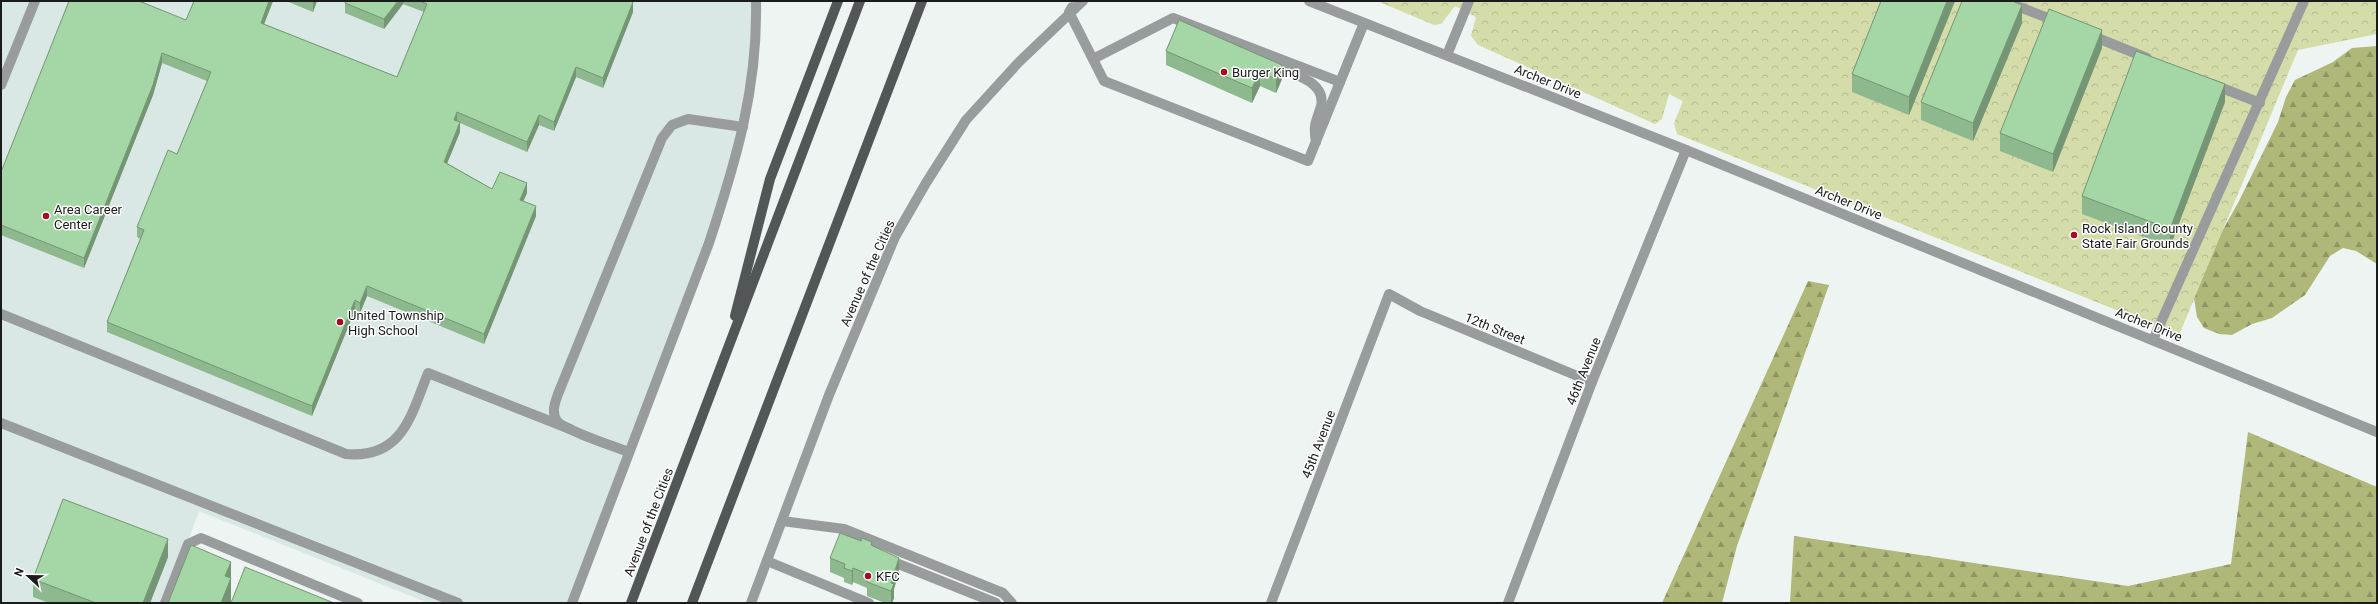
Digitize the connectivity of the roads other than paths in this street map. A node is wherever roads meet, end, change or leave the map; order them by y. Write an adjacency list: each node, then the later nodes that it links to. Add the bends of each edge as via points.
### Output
1 (35, 1): 20 (street)
2 (756, 1): 22 (street, via 754,65)
3 (838, 1): 29 (main road, via 770,179)
4 (860, 1): 29 (main road, Avenue of the Cities)
5 (922, 1): 25 (main road); 45 (main road)
6 (1074, 1): 12 (street)
7 (1083, 1): 12 (street, Avenue of the Cities)
8 (1309, 1): 14 (street, Archer Drive)
9 (1469, 1): 15 (street)
10 (2004, 1): 17 (street)
11 (2304, 1): 21 (street)
12 (1070, 12): 16 (street); 35 (street, Avenue of the Cities, via 986,96 966,120 899,230 880,269 829,395)
13 (1173, 18): 16 (street); 19 (street); 23 (street, via 1210,42 1309,81 1320,91 1321,104 1313,127)
14 (1364, 23): 15 (street, Archer Drive); 19 (street)
15 (1447, 56): 24 (street, Archer Drive)
16 (1093, 59): 23 (street, via 1104,81 1308,161)
17 (2158, 62)
18 (2201, 80): 21 (street)
19 (1340, 82): 23 (street)
20 (1, 85)
21 (2260, 103): 28 (street)
22 (743, 127): 32 (street, via 688,119 672,125 662,138 555,401 553,409 557,421); 34 (street, via 709,243)
23 (1316, 142)
24 (1686, 150): 28 (street, Archer Drive); 30 (street, 46th Avenue)
25 (828, 248)
26 (1389, 294): 30 (street, 12th Street, via 1420,311); 50 (street, 45th Avenue)
27 (1, 314): 32 (street, via 346,454 362,456 380,451 395,441 407,425 428,373)
28 (2153, 340): 33 (street, Archer Drive)
29 (722, 366): 44 (main road, Avenue of the Cities)
30 (1592, 382): 51 (street, 46th Avenue)
31 (1, 423): 42 (street)
32 (570, 429): 34 (street)
33 (2377, 432)
34 (629, 452): 43 (street)
35 (782, 521): 36 (street); 39 (street, Avenue of the Cities)
36 (835, 528): 37 (street); 49 (street, via 844,529 1003,593)
37 (858, 545)
38 (879, 556): 48 (street)
39 (767, 561): 46 (street, Avenue of the Cities); 47 (street)
40 (165, 603): 41 (street, via 188,544 201,538)
41 (358, 603)
42 (458, 603)
43 (572, 603)
44 (631, 603)
45 (692, 603)
46 (751, 603)
47 (869, 603)
48 (996, 603)
49 (1012, 603)
50 (1270, 603)
51 (1508, 603)

